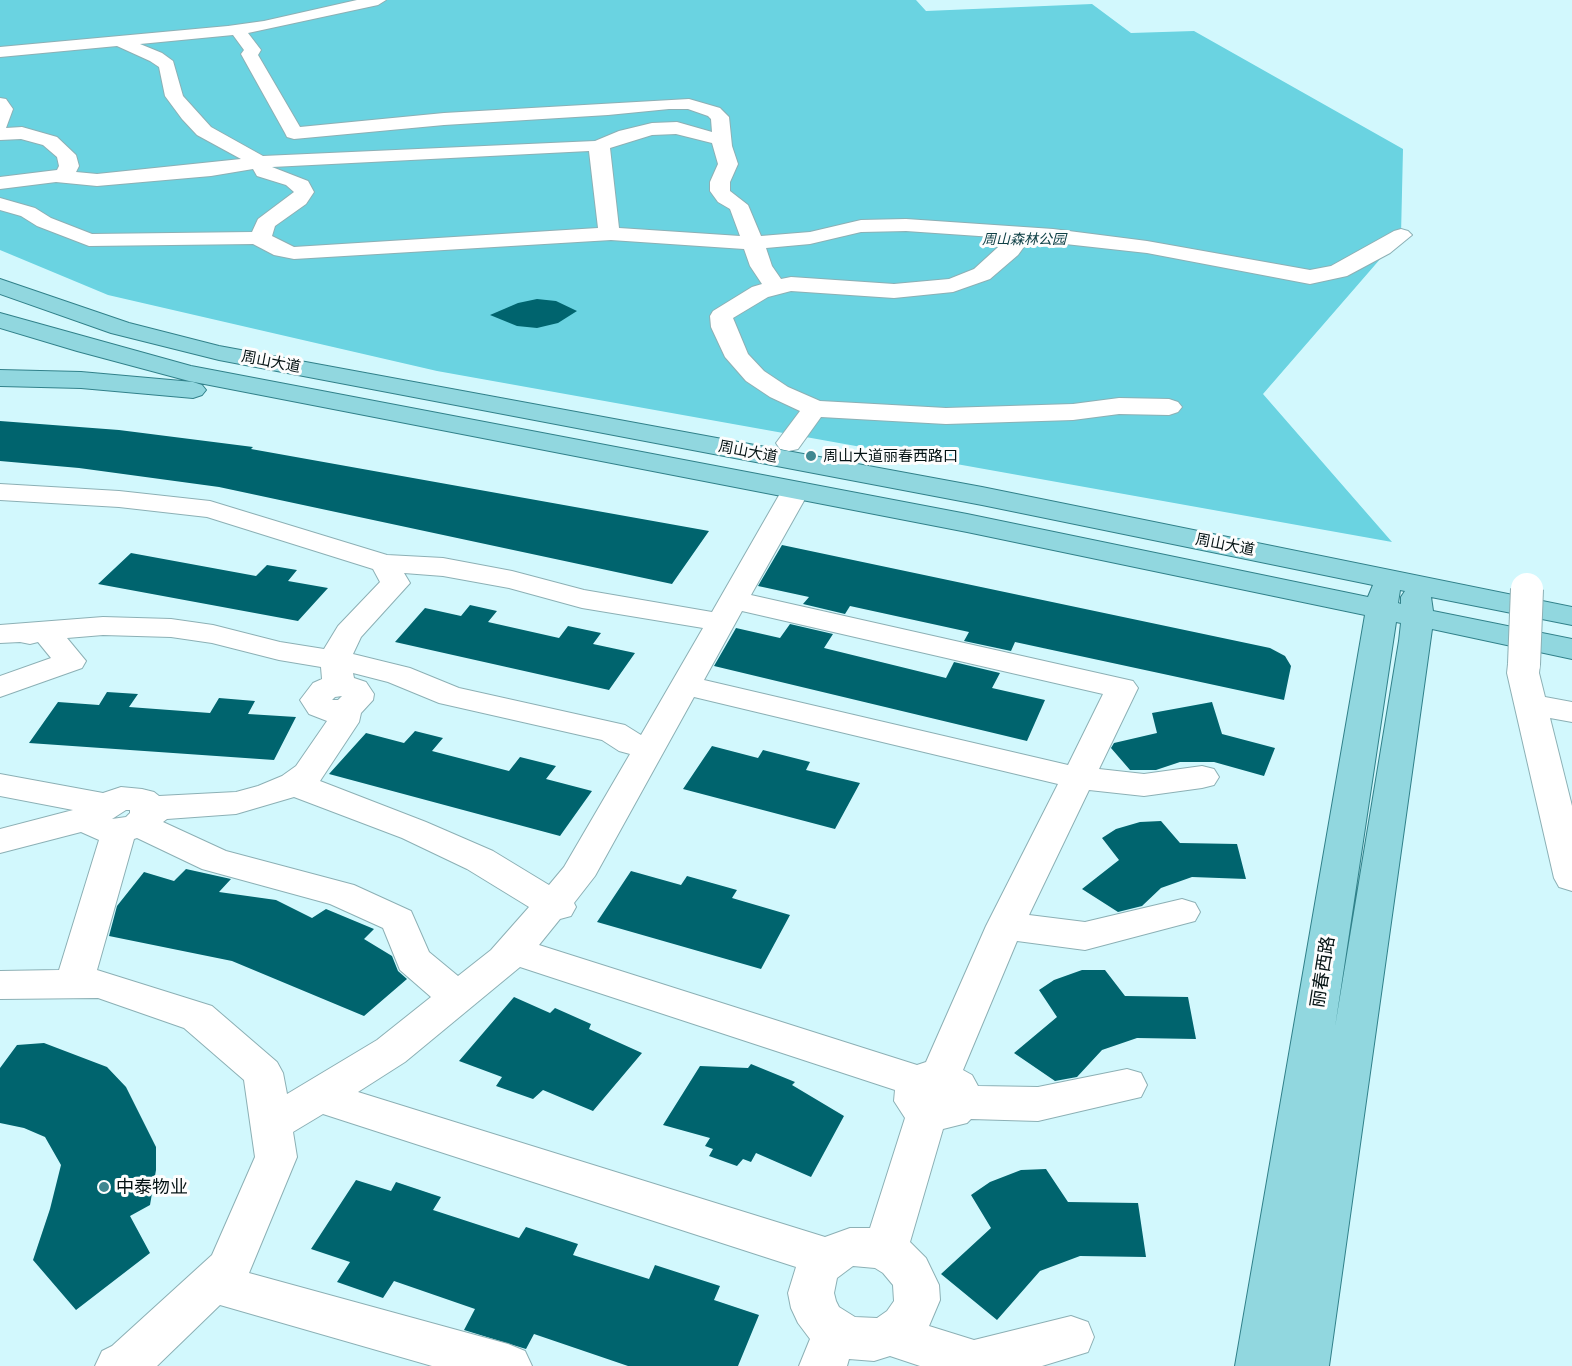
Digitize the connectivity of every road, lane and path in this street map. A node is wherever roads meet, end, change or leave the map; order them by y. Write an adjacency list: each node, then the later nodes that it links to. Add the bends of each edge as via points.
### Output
1 (378, 0): 2 (lane)
2 (237, 30): 3 (lane); 8 (lane, via 253,50 249,54 294,133 689,104 720,117)
3 (120, 42): 4 (lane); 11 (lane, via 167,65 174,96 188,115 204,131)
4 (0, 52)
5 (0, 103): 6 (lane, via 4,109)
6 (0, 124)
7 (0, 134): 12 (lane, via 22,133 50,141 66,154 69,166)
8 (721, 140): 9 (lane, via 684,129 652,129); 19 (lane, via 728,164 720,191 738,205)
9 (596, 147): 11 (lane); 15 (lane, via 600,148)
10 (0, 162): 13 (lane, via 7,168)
11 (260, 162): 12 (lane, via 98,180); 18 (lane, via 264,172 294,181 304,192 299,200 265,223)
12 (64, 176): 13 (lane)
13 (0, 181)
14 (0, 204): 18 (lane, via 28,212 89,240)
15 (609, 234): 18 (lane, via 294,253); 19 (lane)
16 (1023, 234): 17 (lane, via 1147,247 1310,277 1339,271); 19 (lane, via 882,225); 21 (lane, via 982,274 952,285 894,291 791,284)
17 (1401, 235)
18 (261, 239)
19 (754, 243): 21 (lane, via 761,266)
20 (0, 286): 32 (main road, 周山大道, via 120,328 219,352 982,496)
21 (775, 287): 26 (lane, via 721,315 723,327 737,357 755,376 778,392)
22 (0, 320): 24 (main road, 周山大道, via 189,373)
23 (0, 378): 24 (main road, via 81,381)
24 (348, 404): 28 (main road, 周山大道)
25 (1169, 407): 26 (lane, via 1119,406 1073,412 946,416)
26 (815, 408): 27 (lane)
27 (789, 443)
28 (796, 490): 32 (main road, 周山大道); 33 (lane)
29 (0, 492): 30 (lane, via 210,509)
30 (384, 563): 33 (lane, via 443,567 582,599); 39 (lane, via 395,583 340,646)
31 (1528, 578): 42 (lane, bridge, via 1523,673)
32 (1400, 597): 34 (main road, 周山大道); 38 (main road, 周山大道); 71 (main road, 丽春西路); 72 (main road)
33 (726, 611): 40 (lane); 46 (lane, via 1122,688)
34 (1572, 616)
35 (44, 630): 36 (lane); 37 (lane); 39 (lane, via 103,626 213,634 279,651); 41 (lane, via 70,661)
36 (0, 634)
37 (0, 645)
38 (1572, 649)
39 (340, 685): 44 (lane, via 362,665 450,696 613,732 631,744); 47 (lane, via 343,722 308,774)
40 (684, 685): 44 (lane); 46 (lane)
41 (0, 687)
42 (1531, 704): 43 (lane); 51 (lane)
43 (1572, 712)
44 (649, 748): 52 (lane, via 577,876)
45 (1202, 777): 46 (lane, via 1144,785)
46 (1077, 778): 54 (lane)
47 (294, 784): 49 (lane, via 236,803); 52 (lane, via 471,855)
48 (0, 785): 49 (lane)
49 (121, 816): 50 (lane); 56 (lane); 58 (lane, via 215,860 341,894 398,920 413,960)
50 (0, 841)
51 (1572, 878)
52 (555, 905): 55 (lane)
53 (1182, 912): 54 (lane, via 1084,936)
54 (1005, 926): 60 (lane)
55 (512, 950): 58 (lane); 60 (lane)
56 (74, 984): 57 (lane); 62 (lane, via 99,984 198,1017 263,1073)
57 (0, 985)
58 (457, 997): 61 (lane, via 391,1051)
59 (1127, 1085): 60 (lane, via 1038,1104)
60 (937, 1093): 63 (lane)
61 (318, 1096): 62 (lane); 64 (lane)
62 (271, 1125): 65 (lane, via 276,1157 230,1268)
63 (885, 1251): 64 (lane, via 850,1248); 66 (lane, via 905,1266 916,1285 912,1314)
64 (829, 1258): 68 (lane, via 821,1264 811,1293)
65 (213, 1283): 69 (lane); 70 (lane)
66 (890, 1335): 67 (lane, via 974,1362); 68 (lane, via 874,1340 848,1338)
67 (1071, 1336)
68 (830, 1349)
69 (119, 1366)
70 (508, 1366)
71 (1260, 1366)
72 (1304, 1366)

